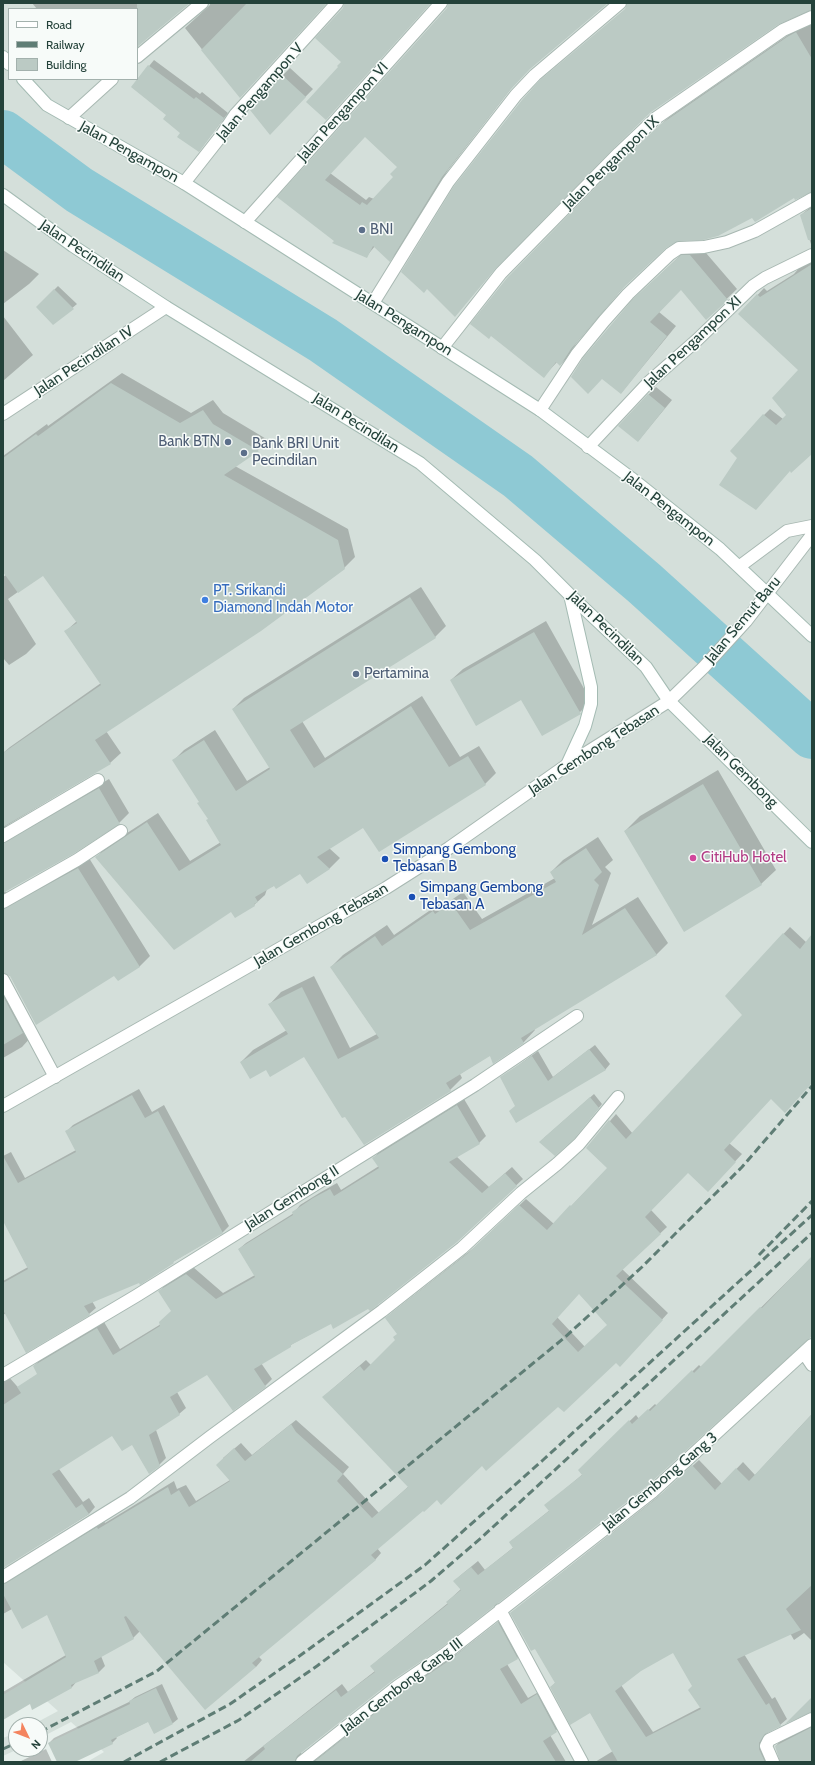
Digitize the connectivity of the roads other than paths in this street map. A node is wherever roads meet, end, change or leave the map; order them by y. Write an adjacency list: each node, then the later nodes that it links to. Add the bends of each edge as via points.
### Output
1 (202, 3): 6 (street)
2 (337, 3): 10 (street, Jalan Pengampon V, via 235,115)
3 (441, 3): 13 (street, Jalan Pengampon VI)
4 (620, 3): 15 (street, via 535,75 512,99 448,182)
5 (812, 17): 17 (street, Jalan Pengampon IX, via 783,30 656,118 501,273)
6 (138, 56)
7 (24, 80): 9 (street, Jalan Pengampon, via 47,105)
8 (111, 80): 9 (street)
9 (68, 118): 10 (street, Jalan Pengampon)
10 (184, 183): 13 (street, Jalan Pengampon)
11 (3, 195): 16 (street, Jalan Pecindilan, via 73,246)
12 (812, 199): 18 (street, via 755,231 727,242 704,247 678,248 670,254 604,321 577,354)
13 (245, 222): 15 (street, Jalan Pengampon)
14 (812, 255): 20 (street, Jalan Pengampon XI, via 753,286 649,382)
15 (372, 304): 17 (street, Jalan Pengampon)
16 (166, 308): 19 (street, Jalan Pecindilan IV); 25 (street, Jalan Pecindilan, via 420,463 535,560)
17 (442, 348): 18 (street, Jalan Pengampon)
18 (540, 410): 20 (street, Jalan Pengampon)
19 (3, 414)
20 (588, 447): 23 (street, Jalan Pengampon)
21 (812, 526): 23 (street, via 787,531)
22 (812, 535): 24 (street, Jalan Semut Baru)
23 (740, 566): 24 (street, Jalan Pengampon)
24 (768, 593): 26 (street); 27 (street, Jalan Semut Baru, via 704,667)
25 (570, 595): 27 (street, Jalan Pecindilan, via 646,667); 28 (street, via 591,686 591,704 585,726)
26 (812, 636)
27 (669, 701): 28 (street, Jalan Gembong Tebasan); 32 (street, Jalan Gembong)
28 (567, 765): 36 (street, Jalan Gembong Tebasan, via 449,848 386,888)
29 (98, 780): 31 (street)
30 (121, 830): 33 (street, via 77,860)
31 (3, 836)
32 (812, 842)
33 (3, 902)
34 (3, 980): 36 (street)
35 (577, 1016): 41 (street, Jalan Gembong II, via 475,1085 136,1296)
36 (55, 1077): 38 (street, Jalan Gembong Tebasan)
37 (618, 1097): 42 (street, via 579,1144 462,1248 395,1301 130,1498)
38 (3, 1106)
39 (808, 1349): 40 (street); 43 (street, Jalan Gembong Gang 3, via 652,1492)
40 (812, 1365)
41 (3, 1375)
42 (3, 1576)
43 (500, 1610): 45 (street, Jalan Gembong Gang III, via 446,1654 398,1686); 46 (street)
44 (812, 1719): 47 (street, via 769,1740 766,1746)
45 (302, 1762)
46 (582, 1762)
47 (774, 1762)

